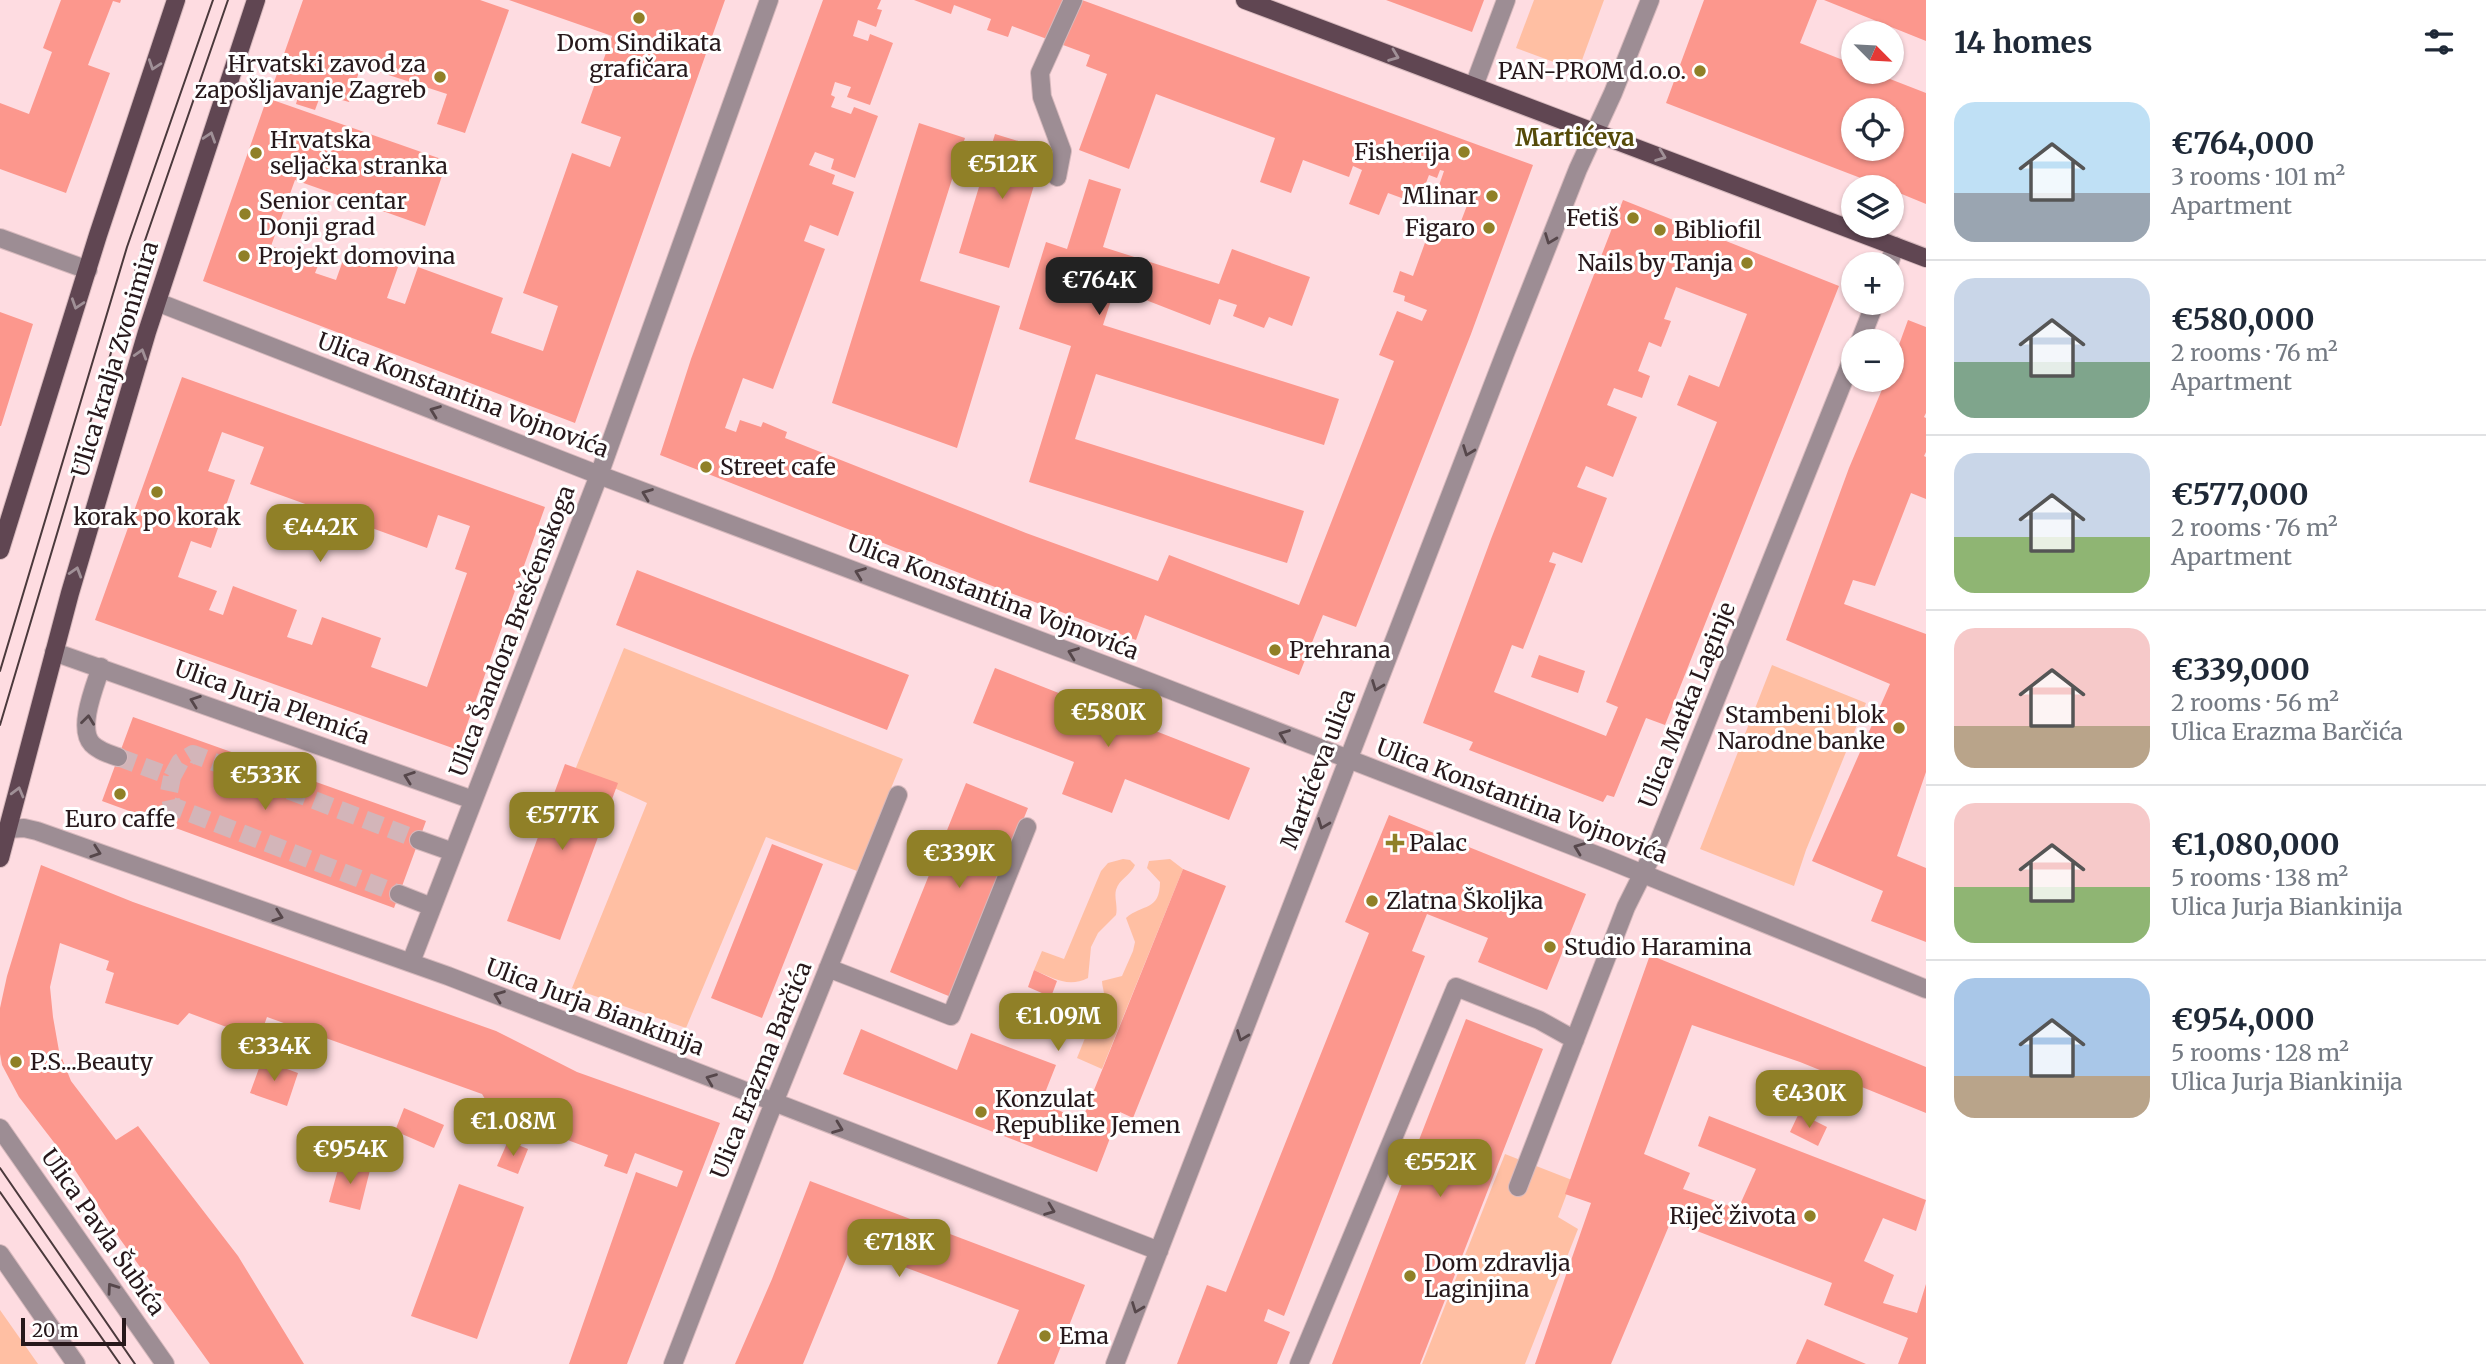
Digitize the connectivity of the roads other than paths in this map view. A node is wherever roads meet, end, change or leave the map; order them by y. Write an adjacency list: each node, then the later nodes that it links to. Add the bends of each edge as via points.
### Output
1 (176, 0): 15 (main road, one-way to 15)
2 (256, 0): 16 (main road, Ulica kralja Zvonimira, one-way to 2)
3 (769, 0): 18 (street, Ulica Šandora Brešćenskoga)
4 (1073, 0): 10 (street, via 1040,73 1042,97 1062,151)
5 (1245, 0): 8 (main road, one-way to 8)
6 (1506, 0): 8 (street)
7 (1650, 0): 9 (street, Martićeva ulica)
8 (1474, 86): 9 (main road)
9 (1597, 132): 12 (main road, one-way to 12); 23 (street, Martićeva ulica, one-way to 23, via 1578,169)
10 (1057, 177)
11 (0, 238): 15 (street)
12 (1895, 246): 13 (street); 14 (main road)
13 (1893, 252)
14 (1926, 258)
15 (88, 270): 19 (main road, one-way to 19)
16 (157, 302): 18 (street, Ulica Konstantina Vojnovića, one-way to 16); 20 (main road, Ulica kralja Zvonimira, one-way to 16)
17 (1841, 387): 31 (street, Ulica Matka Laginje)
18 (599, 475): 23 (street, Ulica Konstantina Vojnovića, one-way to 18); 25 (street, Ulica Šandora Brešćenskoga)
19 (0, 550)
20 (54, 652): 21 (street, Ulica Jurja Plemića); 27 (main road, Ulica kralja Zvonimira, one-way to 20)
21 (101, 667): 22 (street, one-way to 21, via 90,742 86,732); 25 (street, Ulica Jurja Plemića, one-way to 21)
22 (118, 757)
23 (1348, 760): 31 (street, Ulica Konstantina Vojnovića, one-way to 23); 41 (street, Martićeva ulica, one-way to 41)
24 (898, 795): 35 (street, Ulica Erazma Barčića)
25 (473, 800): 29 (street, Ulica Šandora Brešćenskoga)
26 (1027, 827): 35 (street, via 951,1016)
27 (8, 829): 30 (main road, Ulica kralja Zvonimira); 34 (street, Ulica Jurja Biankinija, one-way to 34, via 37,831)
28 (419, 840): 29 (street)
29 (453, 852): 33 (street, Ulica Šandora Brešćenskoga)
30 (0, 858)
31 (1642, 874): 36 (street, Ulica Konstantina Vojnovića); 37 (street, Ulica Matka Laginje)
32 (400, 894): 33 (street)
33 (432, 907): 34 (street, Ulica Šandora Brešćenskoga)
34 (411, 962): 38 (street, Ulica Jurja Biankinija, one-way to 34)
35 (828, 968): 38 (street, Ulica Erazma Barčića)
36 (1926, 989)
37 (1575, 1040): 40 (street, Ulica Matka Laginje); 47 (street, via 1539,1020 1456,987)
38 (774, 1104): 41 (street, Ulica Jurja Biankinija, one-way to 41); 45 (street, Ulica Erazma Barčića)
39 (0, 1128): 44 (street, Ulica Pavla Šubića, one-way to 39)
40 (1518, 1187)
41 (1159, 1251): 46 (street, Martićeva ulica, one-way to 46)
42 (0, 1254): 43 (street)
43 (76, 1364)
44 (165, 1364)
45 (673, 1364)
46 (1115, 1364)
47 (1299, 1364)

